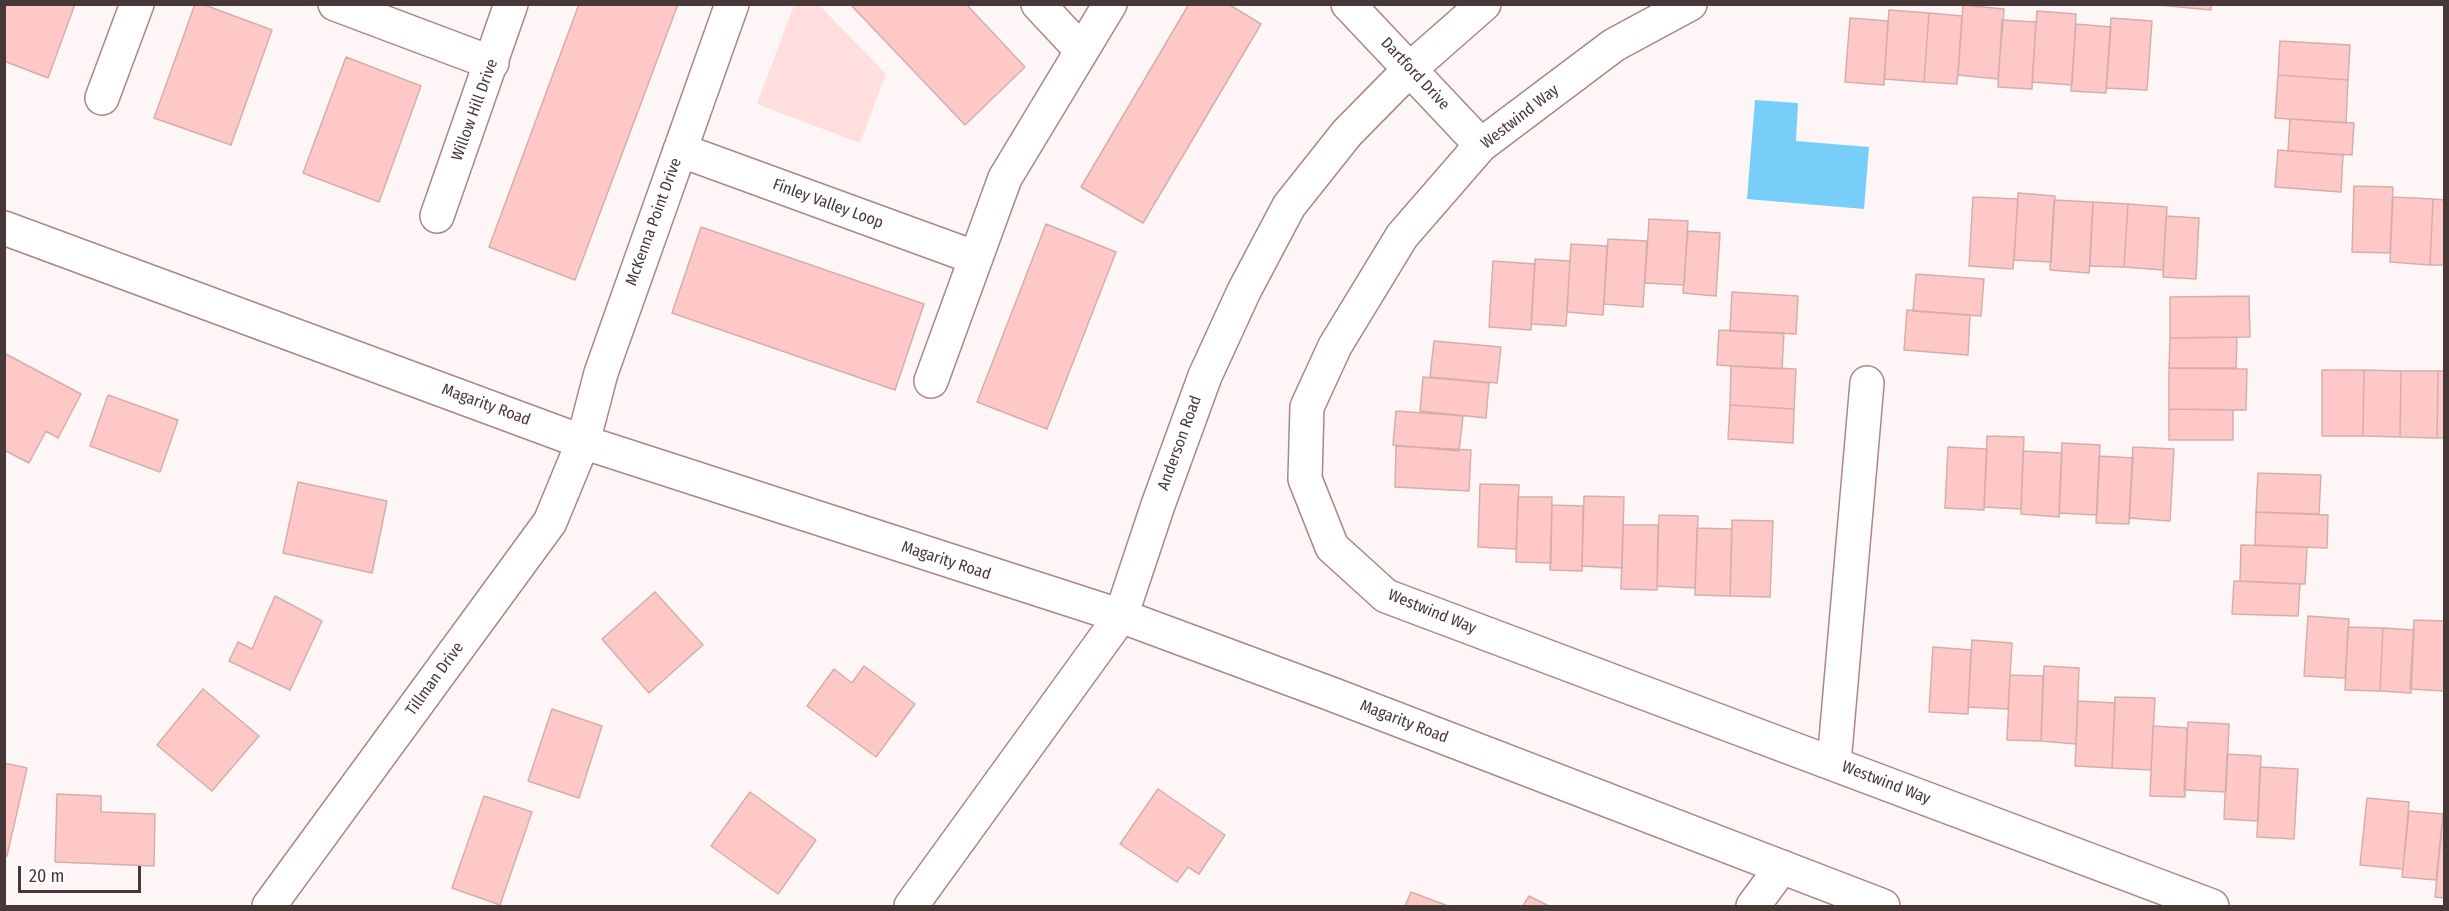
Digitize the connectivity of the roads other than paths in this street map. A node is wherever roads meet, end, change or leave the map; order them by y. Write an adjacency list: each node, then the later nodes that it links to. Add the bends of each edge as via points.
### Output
1 (137, 4): 13 (street)
2 (335, 4): 11 (street)
3 (511, 4): 11 (street, Willow Hill Drive)
4 (732, 4): 15 (street, McKenna Point Drive)
5 (1038, 4): 10 (street)
6 (1110, 4): 10 (street)
7 (1348, 4): 12 (street, Dartford Drive)
8 (1484, 4): 12 (street, Anderson Road)
9 (1690, 4): 14 (street, Westwind Way, via 1614,45)
10 (1081, 50): 18 (street, via 1005,178)
11 (492, 63): 16 (street, Willow Hill Drive)
12 (1410, 69): 14 (street, Dartford Drive); 22 (street, Anderson Road, via 1347,134 1289,206 1244,291 1201,387)
13 (102, 98)
14 (1481, 145): 23 (street, Westwind Way, via 1402,236 1335,346 1307,407 1305,479 1332,547 1386,596)
15 (680, 150): 18 (street, Finley Valley Loop); 21 (street, McKenna Point Drive, via 601,373)
16 (437, 216)
17 (4, 228): 21 (street, Magarity Road)
18 (976, 258): 19 (street)
19 (931, 381)
20 (1867, 383): 23 (street)
21 (583, 442): 22 (street, Magarity Road); 25 (street, Tillman Drive, via 550,522)
22 (1121, 616): 24 (street, Magarity Road); 26 (street, Anderson Road)
23 (1834, 763): 29 (street, Westwind Way)
24 (1782, 867): 27 (street); 28 (street, Magarity Road)
25 (269, 906)
26 (911, 906)
27 (1753, 906)
28 (1883, 906)
29 (2212, 906)

